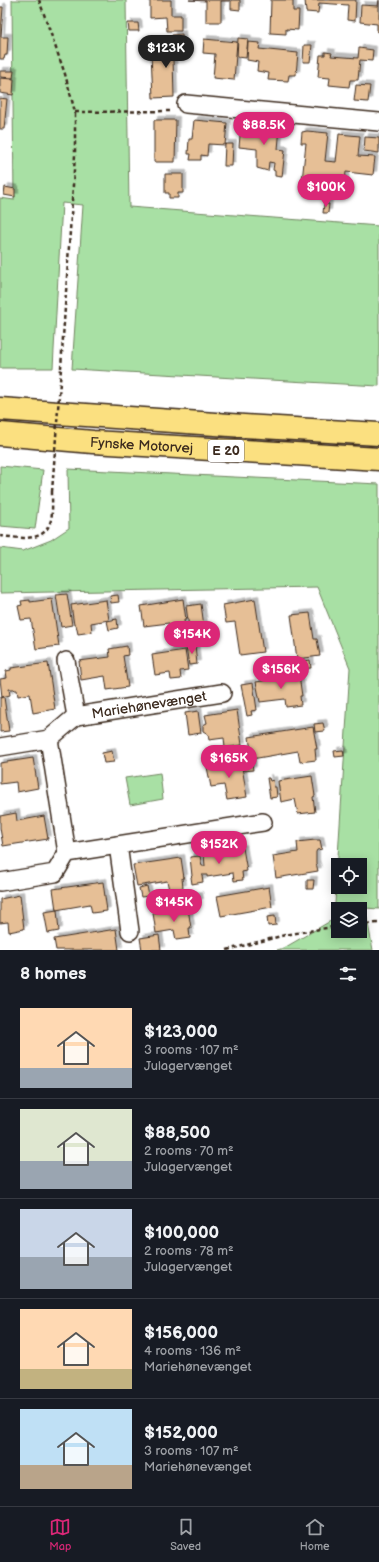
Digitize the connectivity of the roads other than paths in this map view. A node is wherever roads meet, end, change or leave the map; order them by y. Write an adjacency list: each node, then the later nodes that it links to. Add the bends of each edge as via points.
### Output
1 (186, 104): 2 (street)
2 (379, 122)
3 (0, 409): 5 (highway, Fynske Motorvej / E 20)
4 (0, 434): 6 (highway, Fynske Motorvej / E 20)
5 (379, 434)
6 (379, 459)
7 (66, 660): 9 (street, Mariehønevænget)
8 (222, 693): 9 (street, Mariehønevænget)
9 (76, 716): 10 (street, Mariehønevænget)
10 (49, 739): 11 (street); 14 (street)
11 (0, 747)
12 (263, 822): 13 (street)
13 (118, 845): 14 (street); 16 (street)
14 (68, 853): 15 (street, via 55,873)
15 (0, 882)
16 (130, 931)

